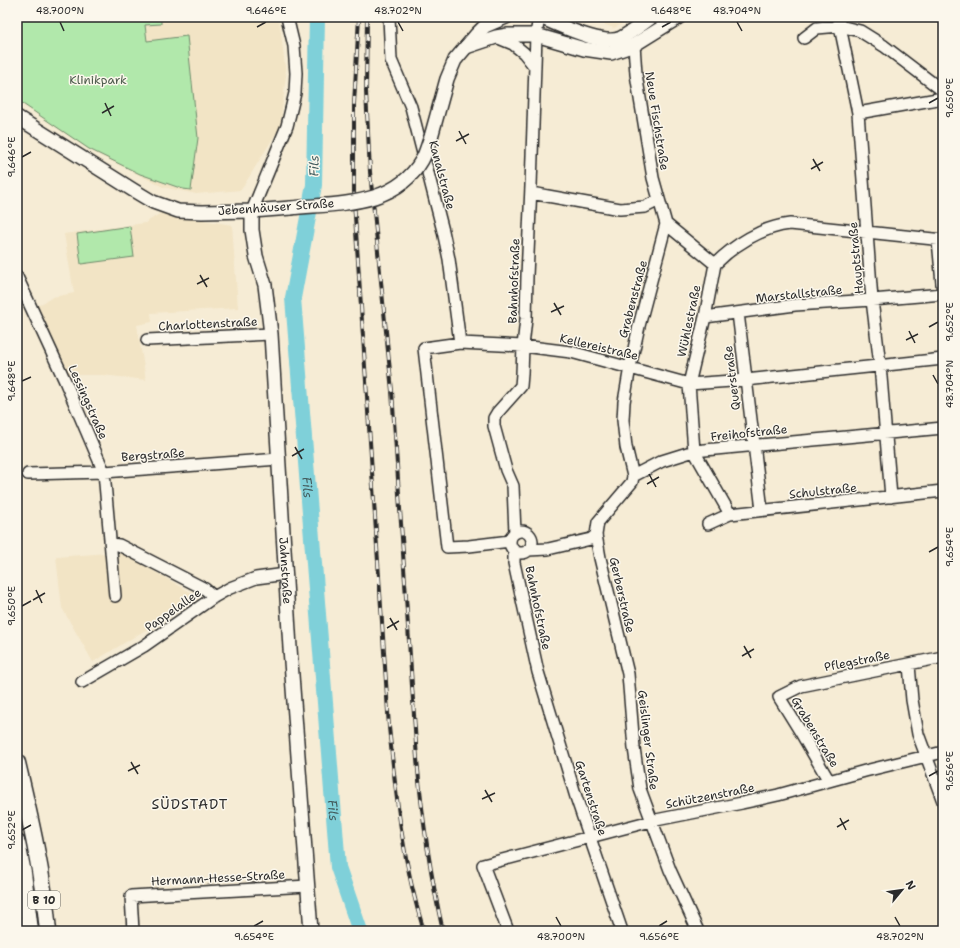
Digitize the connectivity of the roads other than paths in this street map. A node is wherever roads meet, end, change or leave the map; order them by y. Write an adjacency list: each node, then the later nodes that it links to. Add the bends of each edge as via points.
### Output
1 (287, 17): 21 (street, via 294,46 295,93 287,126)
2 (389, 17): 33 (street, Kanalstraße, via 391,60 411,107 444,231)
3 (506, 17): 13 (main road, Jebenhäuser Straße, via 486,26)
4 (539, 17): 8 (main road, via 610,41); 9 (street, Bahnhofstraße)
5 (652, 17): 8 (main road)
6 (679, 17): 12 (main road)
7 (839, 21): 11 (street, via 817,28); 15 (street, via 884,46); 17 (street, Hauptstraße)
8 (629, 32): 12 (main road)
9 (536, 35): 10 (main road); 12 (main road, via 599,52 611,53); 14 (street, Bahnhofstraße)
10 (496, 37): 13 (main road); 14 (street, via 513,44)
11 (804, 38)
12 (634, 46): 20 (street, Neue Fischstraße, via 642,114)
13 (466, 47): 21 (main road, Jebenhäuser Straße, bridge, via 447,79 423,159 405,181 385,194 365,201)
14 (535, 67): 19 (street, Bahnhofstraße)
15 (943, 92)
16 (943, 98): 17 (street)
17 (858, 113): 23 (street, Hauptstraße)
18 (17, 117): 21 (main road, Jebenhäuser Straße, via 153,202 178,211)
19 (531, 193): 20 (street, via 620,209 645,207); 34 (street, Bahnhofstraße)
20 (659, 200): 22 (street)
21 (252, 211): 31 (main road, Jahnstraße, via 256,256 264,285)
22 (666, 224): 25 (street); 37 (street, Grabenstraße)
23 (867, 232): 24 (street); 25 (street, via 782,224 750,238 726,253); 28 (street, Hauptstraße)
24 (940, 240): 27 (street)
25 (715, 264): 30 (street, Wühlestraße)
26 (17, 277): 45 (street, Lessingstraße)
27 (943, 294): 28 (street, Marstallstraße)
28 (872, 300): 29 (street, Marstallstraße, via 795,305); 36 (street, Hauptstraße)
29 (738, 313): 30 (street, Marstallstraße); 38 (street, Querstraße)
30 (705, 317): 39 (street, Wühlestraße)
31 (271, 334): 32 (street, Charlottenstraße); 44 (main road, Jahnstraße)
32 (147, 340)
33 (460, 344): 34 (street, Kellereistraße); 55 (street, Kellereistraße, via 424,348 447,547)
34 (523, 346): 37 (street, Kellereistraße, via 571,352); 55 (street, Bahnhofstraße, via 521,386 494,418 506,470 513,486)
35 (943, 359): 36 (street, Kellereistraße)
36 (880, 365): 38 (street, Kellereistraße); 41 (street, Hauptstraße)
37 (630, 367): 39 (street, Kellereistraße); 47 (street, Grabenstraße, via 623,420)
38 (746, 380): 39 (street, Kellereistraße); 42 (street, Querstraße)
39 (689, 384): 43 (street, Wühlestraße)
40 (943, 428): 41 (street, Freihofstraße)
41 (886, 433): 42 (street, Freihofstraße); 49 (street, Hauptstraße)
42 (753, 446): 43 (street, Freihofstraße); 50 (street, Querstraße)
43 (694, 451): 47 (street, Freihofstraße); 51 (street)
44 (279, 459): 45 (street, Bergstraße); 58 (main road, Jahnstraße)
45 (104, 472): 46 (street, Bergstraße); 56 (street, Lessingstraße)
46 (28, 474)
47 (633, 476): 53 (street, via 632,482 598,522)
48 (943, 491): 49 (street, Schulstraße)
49 (891, 497): 50 (street, Schulstraße)
50 (762, 510): 51 (street, Schulstraße)
51 (730, 514): 52 (street, Schulstraße)
52 (708, 524)
53 (596, 535): 54 (street, via 590,533 547,542); 57 (street, via 556,547); 62 (street, Gerberstraße)
54 (531, 539): 55 (street, via 525,532); 57 (street, via 532,545)
55 (513, 542): 57 (street, via 523,553); 64 (street, Bahnhofstraße, via 514,563)
56 (111, 544): 59 (street, Lessingstraße); 60 (street, via 119,545 205,588)
57 (528, 550)
58 (286, 574): 60 (street, Pappelallee, via 256,578 236,585); 75 (main road, Jahnstraße)
59 (115, 596)
60 (214, 598): 65 (street, Pappelallee, via 144,646)
61 (943, 657): 63 (street, Pflegstraße)
62 (625, 661): 72 (street, Geislinger Straße, via 640,789)
63 (909, 665): 66 (street, Pflegstraße, via 801,686); 68 (street, via 918,734)
64 (538, 672): 73 (street, Gartenstraße)
65 (82, 682)
66 (778, 697): 70 (street, Grabenstraße)
67 (943, 752): 68 (street, Schützenstraße)
68 (927, 756): 70 (street, Schützenstraße); 71 (street)
69 (17, 763): 77 (highway, B 10, via 40,868)
70 (829, 781): 72 (street, Schützenstraße, via 778,795)
71 (943, 801)
72 (651, 821): 73 (street, Schützenstraße); 82 (street, Geislinger Straße)
73 (590, 838): 80 (street, Schützenstraße, via 483,866); 81 (street, Gartenstraße)
74 (17, 843): 76 (highway, B 10)
75 (308, 886): 78 (street, Hermann-Hesse-Straße, via 130,896); 79 (main road, Jahnstraße)
76 (30, 931)
77 (48, 931)
78 (133, 931)
79 (311, 931)
80 (508, 931)
81 (622, 931)
82 (698, 931)

